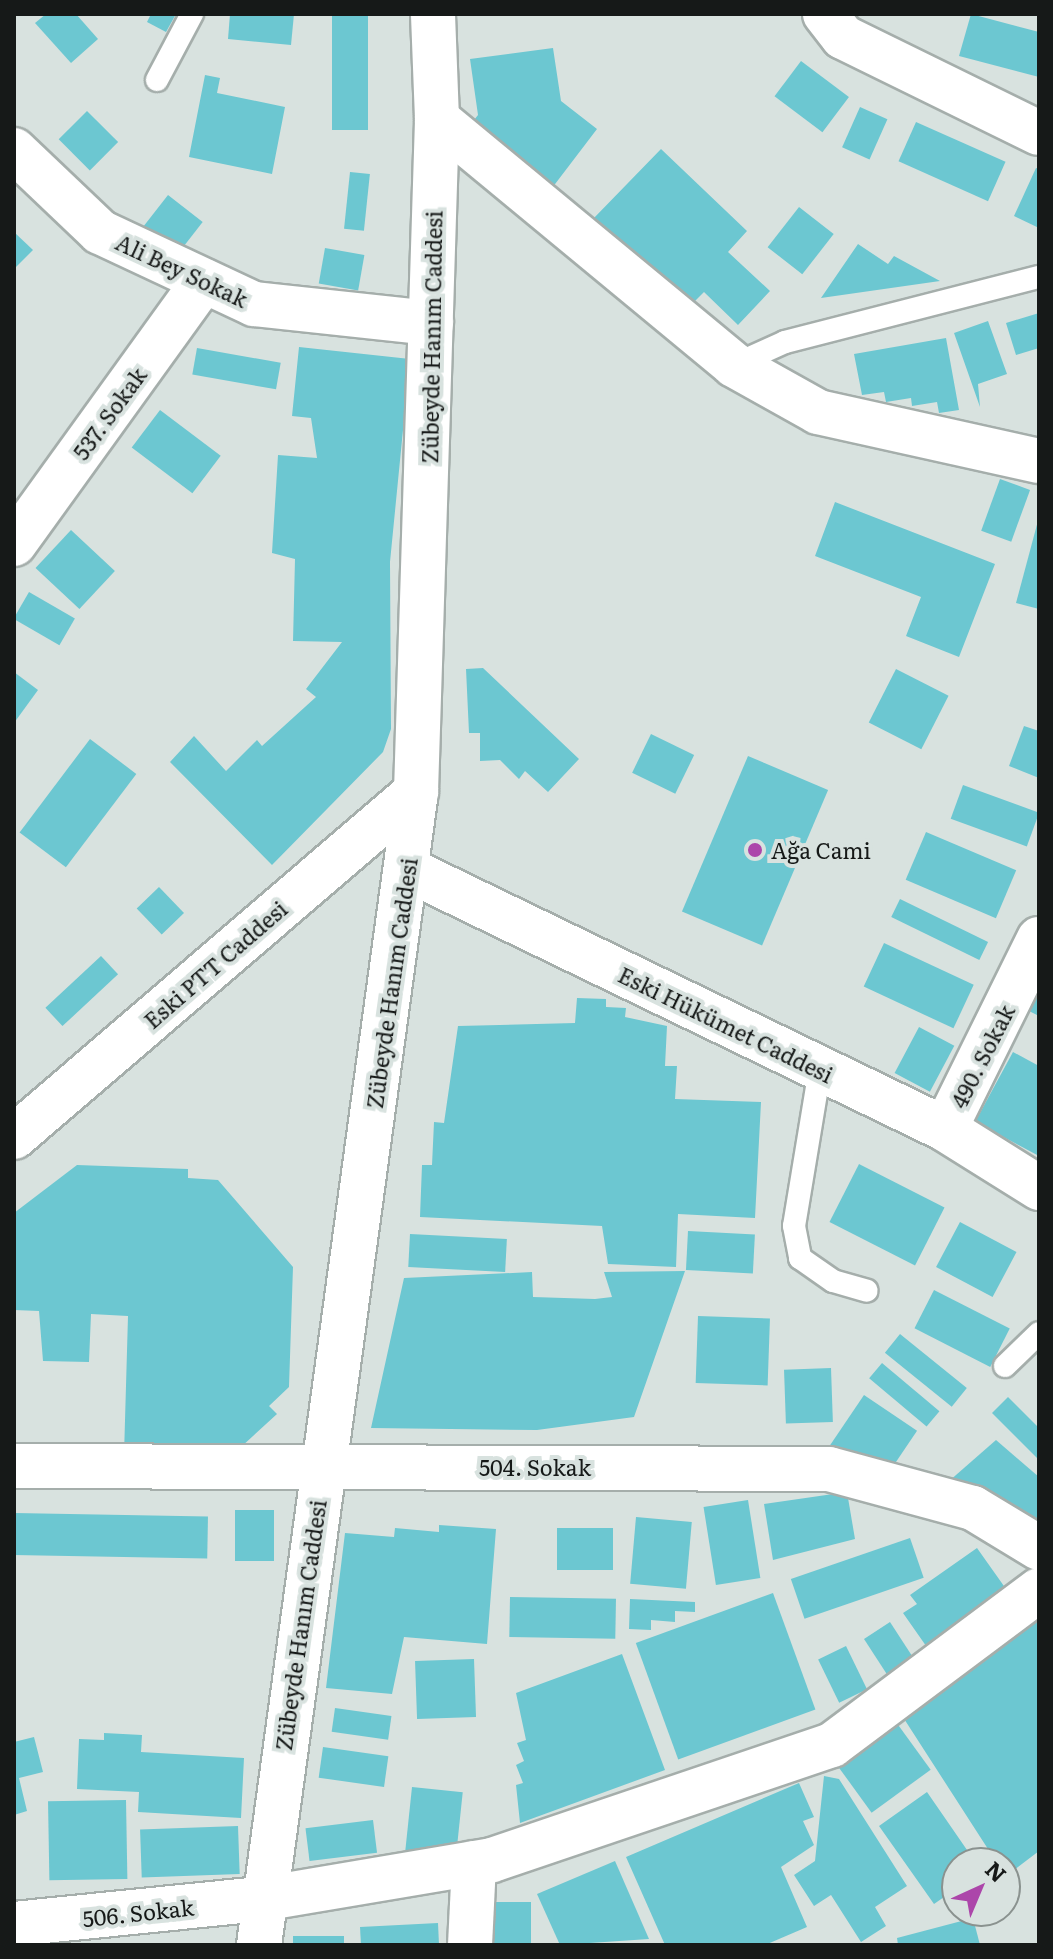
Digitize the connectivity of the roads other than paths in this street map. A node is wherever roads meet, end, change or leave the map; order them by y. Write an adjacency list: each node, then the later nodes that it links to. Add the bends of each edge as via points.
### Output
1 (192, 14): 4 (lane)
2 (433, 14): 5 (street, Zübeyde Hanım Caddesi)
3 (825, 14): 6 (street, via 843,37)
4 (157, 80)
5 (437, 119): 10 (street, Zübeyde Hanım Caddesi); 11 (street)
6 (1039, 133)
7 (14, 150): 9 (street, Ali Bey Sokak, via 100,232)
8 (1039, 277): 11 (lane, via 785,342)
9 (204, 281): 10 (street, Ali Bey Sokak, via 254,304); 13 (street, 537. Sokak)
10 (431, 323): 14 (street, Zübeyde Hanım Caddesi)
11 (734, 365): 12 (street, via 818,412)
12 (1039, 461)
13 (14, 544)
14 (416, 792): 15 (street, Zübeyde Hanım Caddesi); 19 (street, Eski PTT Caddesi)
15 (407, 869): 17 (street, Eski Hükümet Caddesi); 24 (street, Zübeyde Hanım Caddesi)
16 (1039, 939): 18 (street, 490. Sokak)
17 (820, 1069): 18 (street, Eski Hükümet Caddesi); 21 (lane, via 797,1198 800,1258 833,1281)
18 (945, 1129): 20 (street, Eski Hükümet Caddesi)
19 (14, 1137)
20 (1039, 1188)
21 (867, 1291)
22 (1039, 1333): 23 (lane)
23 (1005, 1366)
24 (323, 1465): 25 (street, 504. Sokak); 26 (street, 504. Sokak, via 829,1469 973,1508); 29 (street, Zübeyde Hanım Caddesi)
25 (14, 1466)
26 (1039, 1548)
27 (1039, 1590): 28 (street, 506. Sokak, via 832,1745)
28 (474, 1863): 29 (street, 506. Sokak); 32 (street)
29 (262, 1899): 30 (street, 506. Sokak); 31 (street, Zübeyde Hanım Caddesi)
30 (14, 1924)
31 (259, 1945)
32 (470, 1945)

